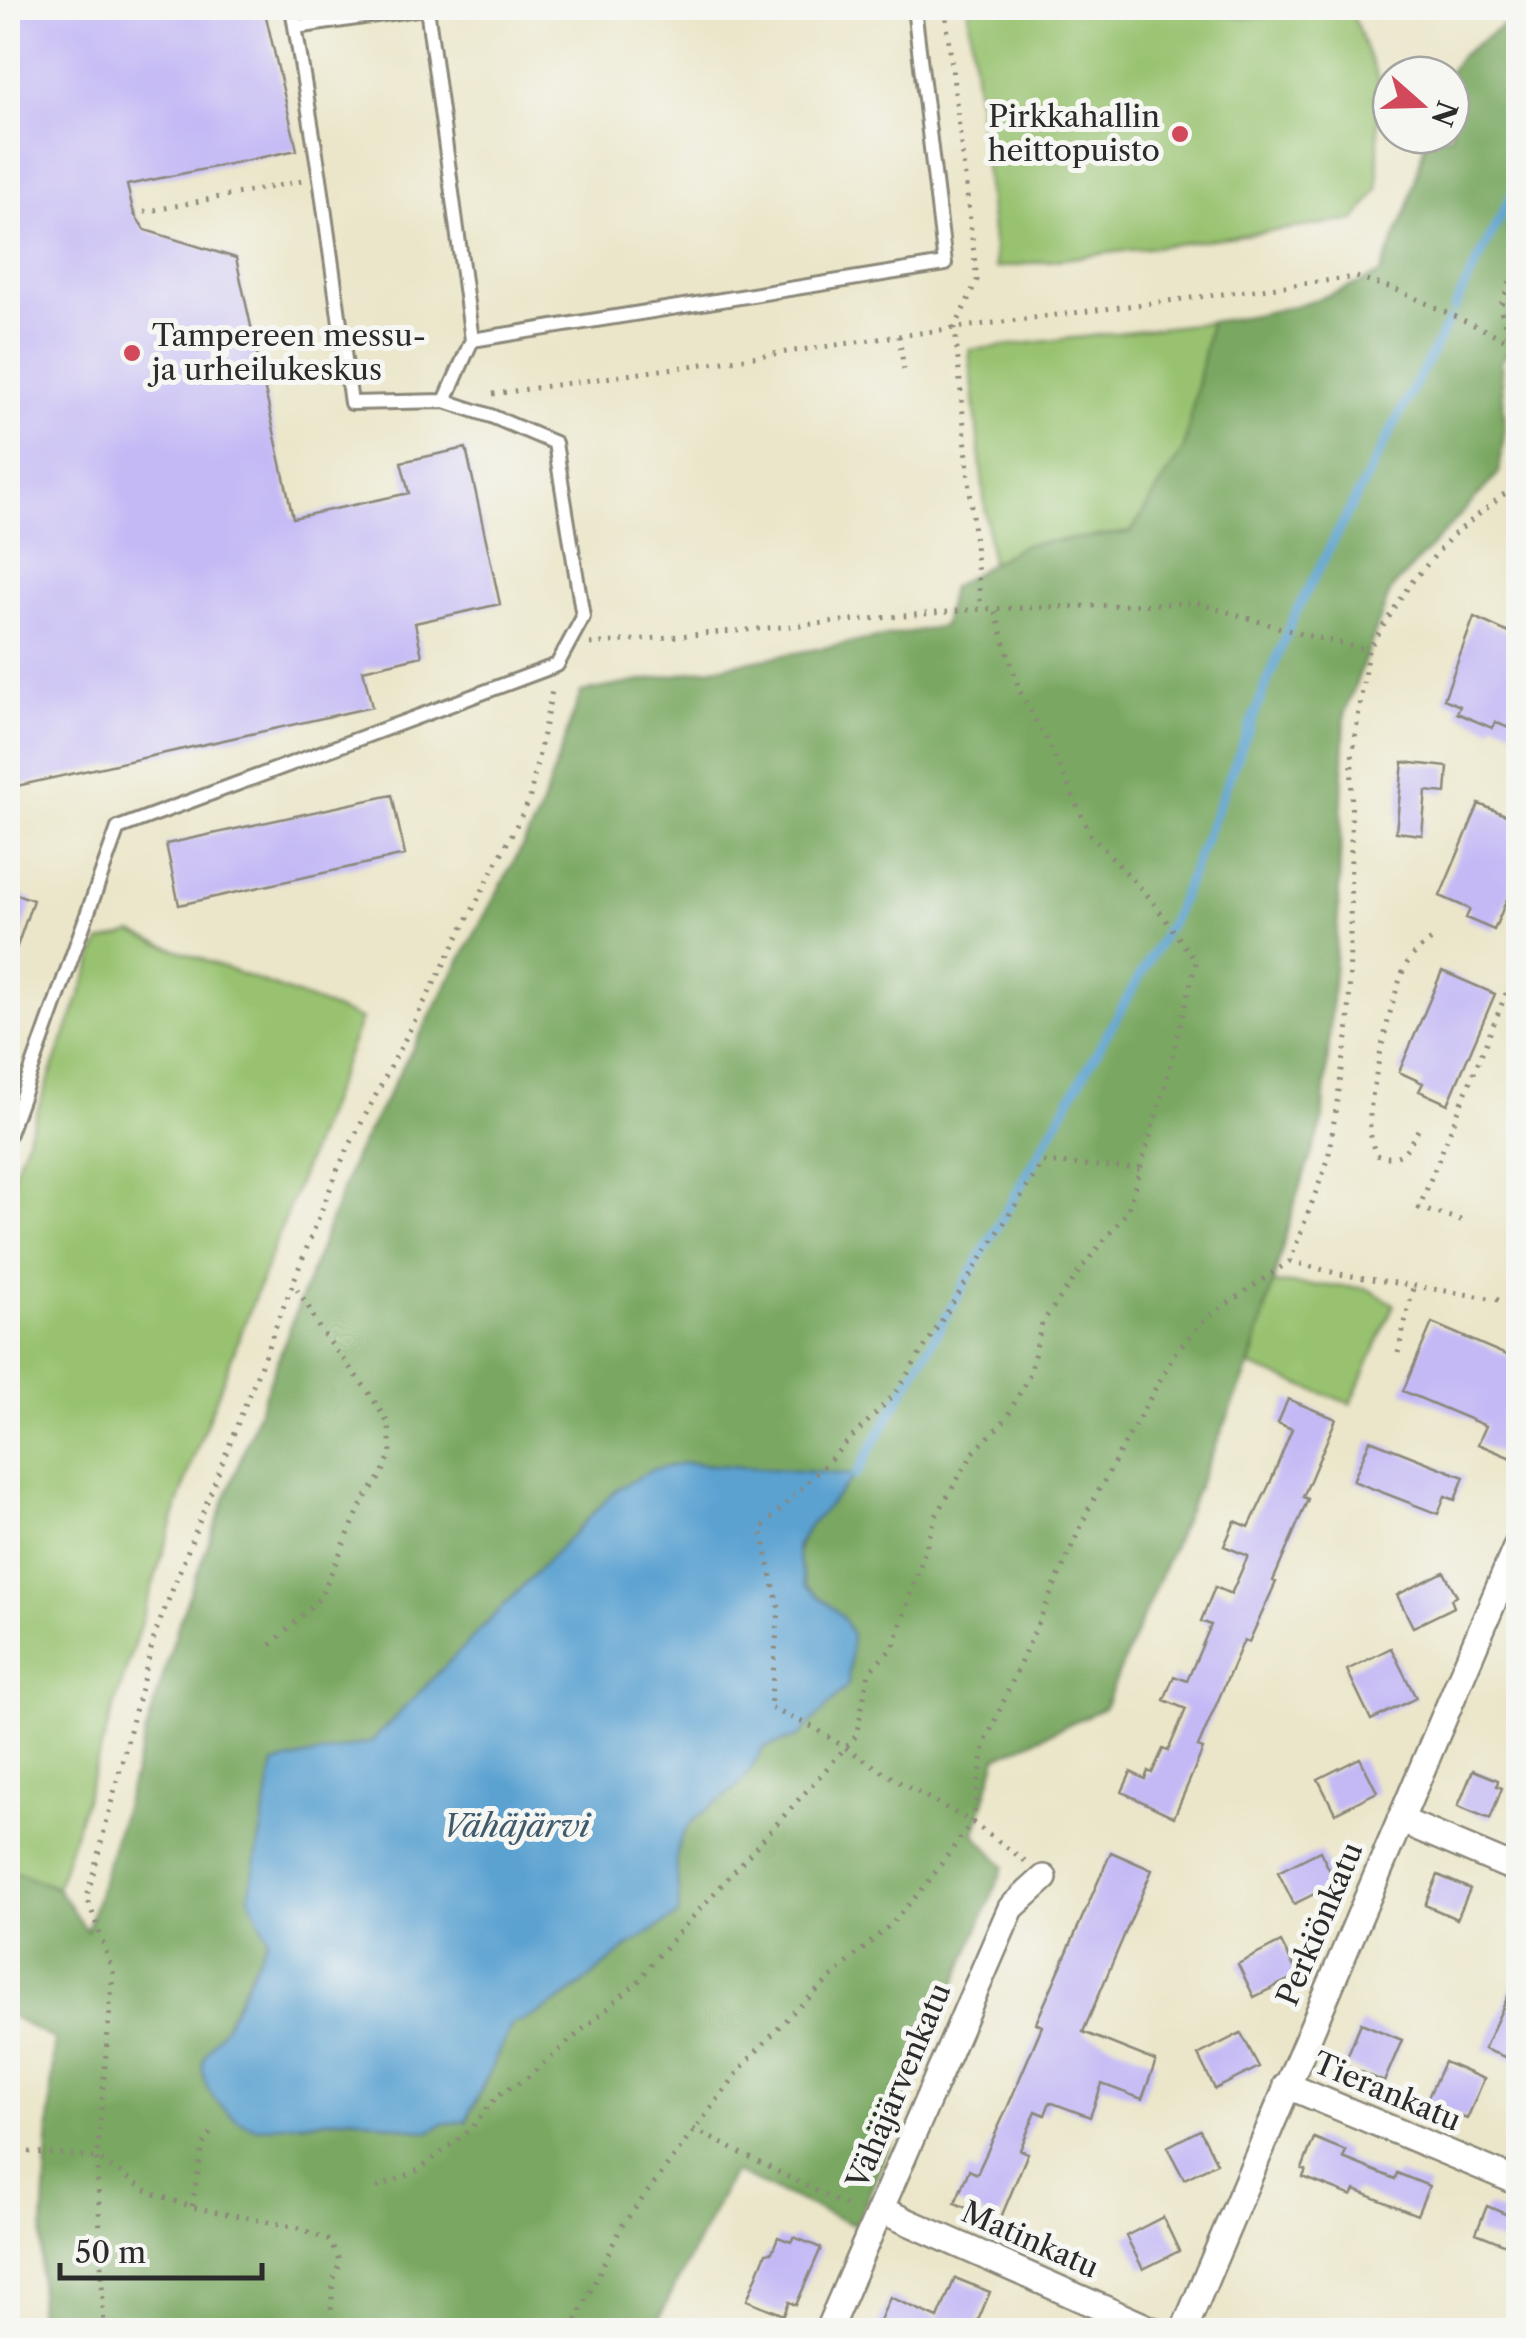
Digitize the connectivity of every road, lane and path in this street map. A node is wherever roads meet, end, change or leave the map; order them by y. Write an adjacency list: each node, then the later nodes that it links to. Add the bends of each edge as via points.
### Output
1 (292, 8): 5 (lane)
2 (425, 8): 5 (lane); 11 (lane)
3 (914, 8): 11 (lane, via 945,264)
4 (946, 8): 9 (path, via 976,280)
5 (296, 27): 6 (lane)
6 (320, 178): 7 (path); 16 (lane, via 350,403)
7 (134, 214)
8 (1518, 263): 12 (path, via 1500,307)
9 (955, 328): 10 (path); 12 (path, via 1356,277); 20 (path)
10 (899, 336): 15 (path); 16 (path)
11 (472, 340): 16 (lane)
12 (1507, 341): 13 (path); 14 (path)
13 (1518, 345)
14 (1518, 375)
15 (905, 377)
16 (445, 401): 22 (lane, via 555,444 583,617)
17 (1518, 472): 18 (path)
18 (1517, 484): 21 (path, via 1452,536 1410,584)
19 (994, 608): 20 (path); 21 (path, via 1197,603); 27 (path, via 1020,692 1090,834 1150,898 1196,962)
20 (981, 609): 22 (path, via 594,642)
21 (1368, 650): 29 (path, via 1352,758 1349,1025 1328,1160)
22 (557, 664): 26 (lane, via 118,828); 30 (path, via 528,801 339,1166)
23 (1433, 939): 25 (path, via 1405,968 1370,1113 1376,1154 1390,1159 1404,1154)
24 (1518, 964): 28 (path, via 1418,1208)
25 (1418, 1130)
26 (8, 1136)
27 (1140, 1169): 36 (path, via 1128,1212 1042,1323 1030,1373 1006,1419 972,1453 936,1516 894,1646 868,1672 856,1736); 36 (path, via 1043,1162 894,1395 761,1529 779,1609 770,1708)
28 (1461, 1220)
29 (1290, 1262): 31 (path); 38 (path, via 1206,1318 1175,1353 1089,1508 986,1743)
30 (292, 1284): 35 (path, via 389,1425 390,1454 320,1598); 45 (path, via 155,1634 87,1898 113,1972)
31 (1414, 1284): 32 (path); 33 (path)
32 (1518, 1308)
33 (1398, 1353)
34 (1516, 1555): 37 (street, Perkiönkatu)
35 (271, 1645)
36 (845, 1748): 38 (path); 47 (path, via 641,1979 498,2095 470,2130 419,2170)
37 (1400, 1820): 39 (street); 41 (street, Perkiönkatu)
38 (972, 1822): 40 (path); 43 (path, via 892,1924 790,2015)
39 (1518, 1870)
40 (1044, 1878): 49 (street, Vähäjärvenkatu, via 1011,1908)
41 (1286, 2085): 46 (street, Tierankatu); 55 (street, Perkiönkatu)
42 (214, 2128): 48 (path, via 204,2145)
43 (694, 2129): 49 (path); 52 (path, via 621,2227)
44 (8, 2150): 45 (path)
45 (97, 2158): 48 (path, via 149,2192); 50 (path)
46 (1518, 2182)
47 (376, 2188)
48 (192, 2206): 51 (path, via 330,2241 340,2262)
49 (878, 2216): 53 (street, Vähäjärvenkatu); 54 (street, Matinkatu)
50 (104, 2330)
51 (330, 2330)
52 (572, 2330)
53 (828, 2330)
54 (1152, 2330)
55 (1184, 2330)

